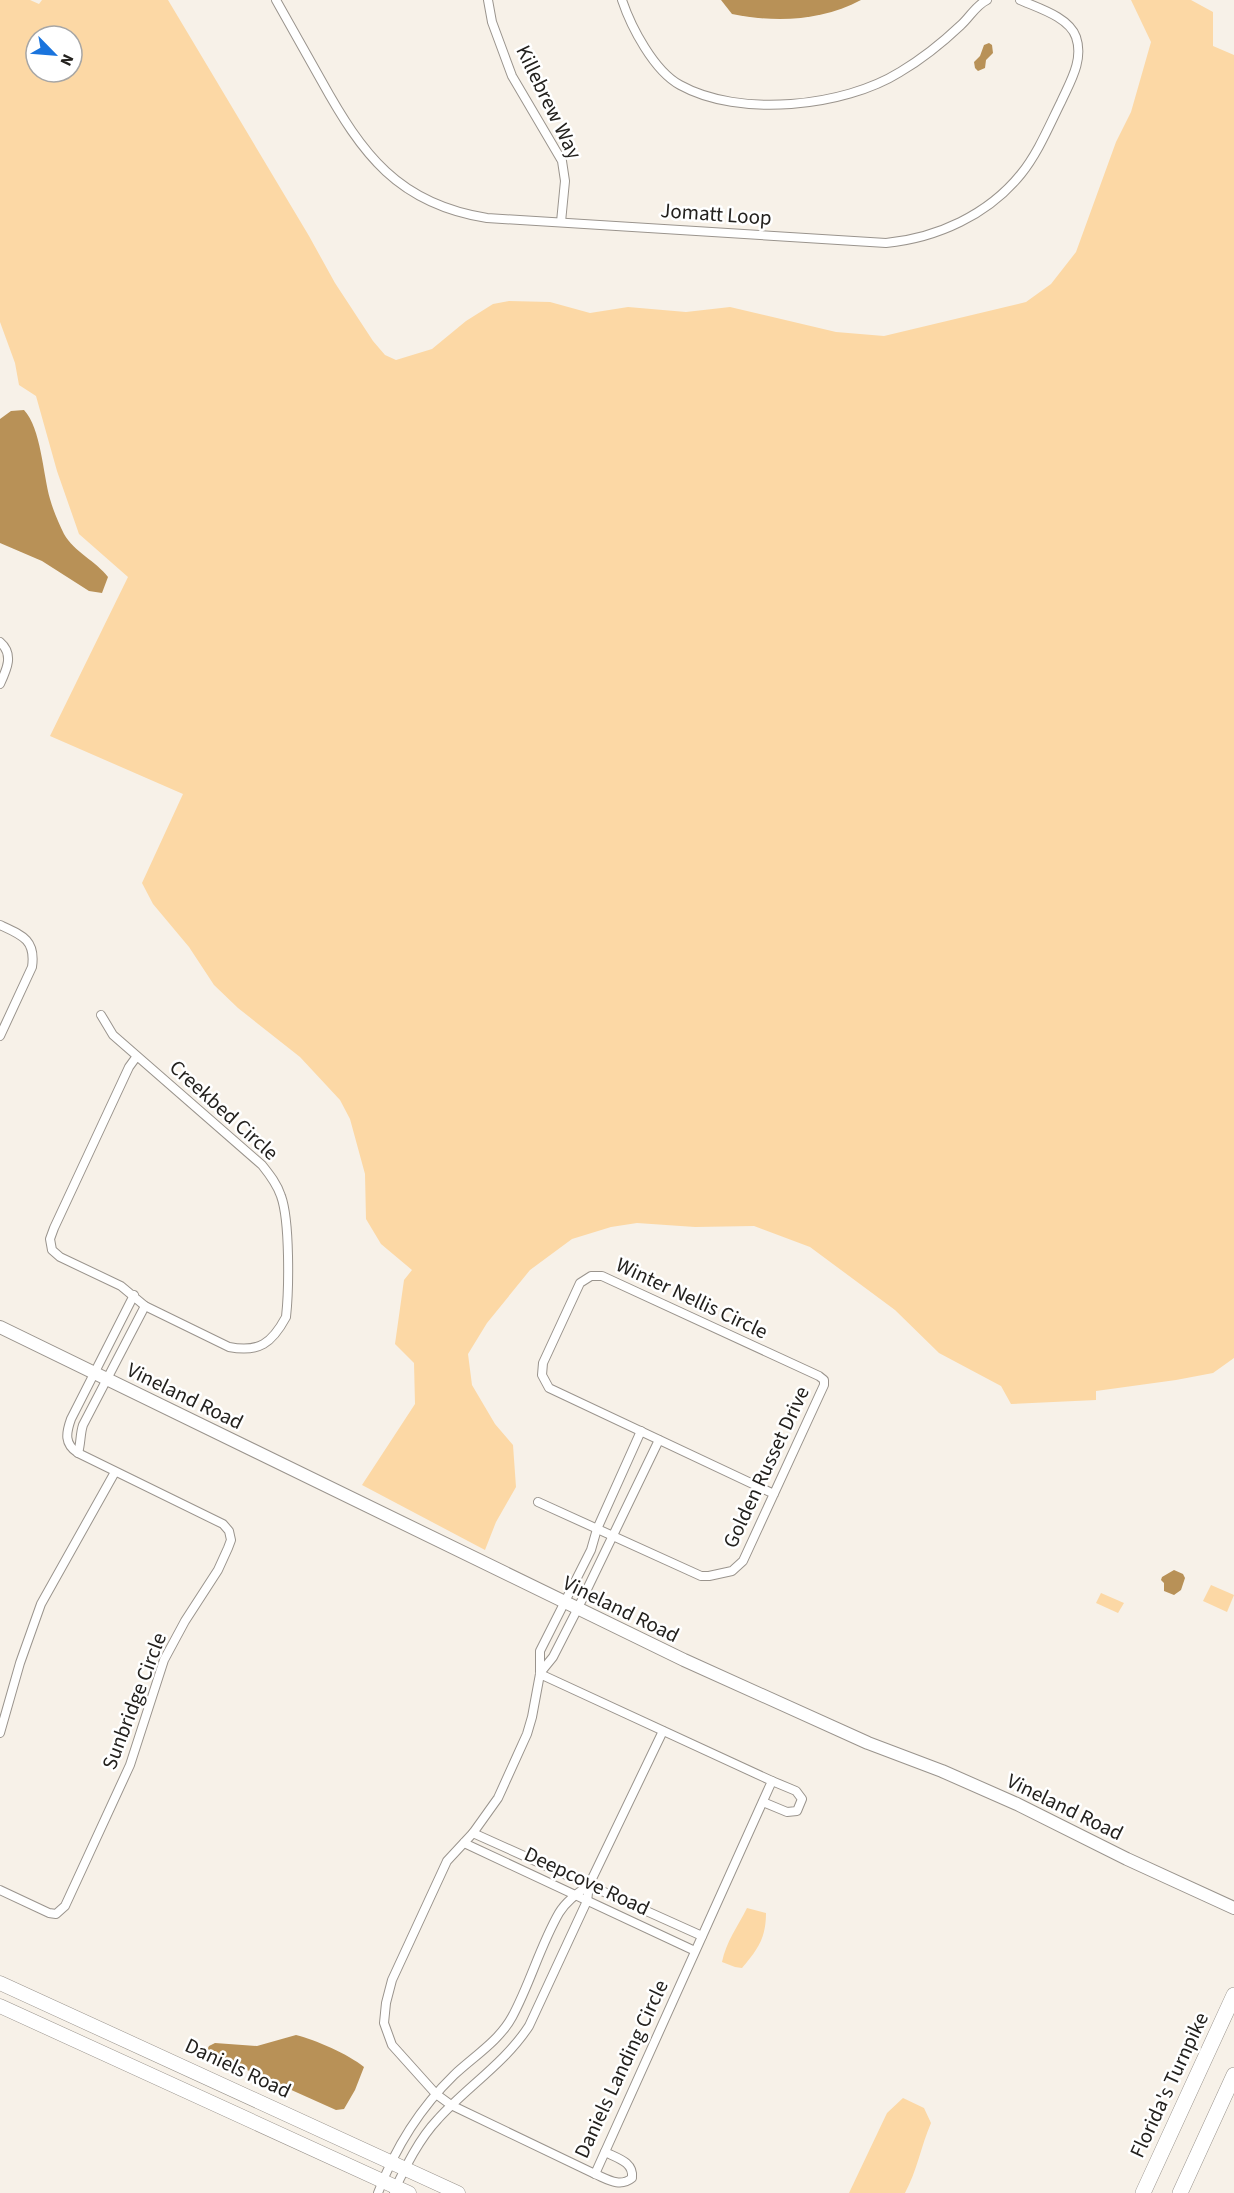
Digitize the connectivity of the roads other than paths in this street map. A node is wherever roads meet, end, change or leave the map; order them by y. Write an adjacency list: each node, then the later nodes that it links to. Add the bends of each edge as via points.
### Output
1 (276, 0): 6 (street, Jomatt Loop, via 345,124 372,160 391,176 417,195 460,214)
2 (488, 0): 6 (street, Killebrew Way, via 512,76 562,161 565,181)
3 (622, 0): 4 (street, via 659,68 680,85 718,99 765,105 814,102 898,74 938,46)
4 (987, 0)
5 (1020, 0): 6 (street, Jomatt Loop, via 1066,22 1076,36 1079,58 1041,144 1021,174 968,219 933,234 886,243)
6 (561, 222)
7 (0, 642): 8 (street, via 7,648 9,658)
8 (0, 684)
9 (0, 926): 11 (street, via 21,935 32,948 33,956 32,967)
10 (101, 1015): 12 (street, Creekbed Circle, via 113,1035)
11 (0, 1036)
12 (137, 1056): 13 (street, Creekbed Circle, via 50,1239 52,1250 60,1257); 14 (street, Creekbed Circle, via 262,1165 274,1181 286,1216 286,1317 269,1341 255,1348 229,1347)
13 (134, 1295): 14 (street, Creekbed Circle); 16 (street)
14 (145, 1306): 17 (street)
15 (0, 1327): 16 (main road, Vineland Road)
16 (95, 1373): 17 (main road, Vineland Road); 19 (street)
17 (108, 1379): 20 (street); 31 (main road, Vineland Road)
18 (824, 1380): 21 (street, Winter Nellis Circle, via 602,1276 591,1276 580,1283 543,1363 542,1375 549,1389); 25 (street, Golden Russet Drive)
19 (71, 1419): 20 (street); 23 (street, via 67,1440)
20 (83, 1425): 23 (street)
21 (640, 1431): 22 (street, Winter Nellis Circle); 27 (street, Daniels Landing Circle)
22 (658, 1440): 25 (street, Winter Nellis Circle); 28 (street, Daniels Landing Circle)
23 (78, 1453): 24 (street, Sunbridge Circle)
24 (115, 1473): 37 (street, via 41,1604); 43 (street, Sunbridge Circle, via 223,1524 231,1540 218,1570 164,1660 130,1765 65,1906 56,1914 49,1913)
25 (774, 1494): 28 (street, Golden Russet Drive, via 743,1561 732,1571 701,1576)
26 (538, 1502): 27 (street, Golden Russet Drive)
27 (597, 1529): 28 (street, Golden Russet Drive); 29 (street, Daniels Landing Circle)
28 (613, 1537): 30 (street, Daniels Landing Circle)
29 (586, 1558): 30 (street); 31 (street, Daniels Landing Circle)
30 (599, 1564): 32 (street, Daniels Landing Circle)
31 (564, 1603): 32 (main road, Vineland Road); 33 (street, Daniels Landing Circle)
32 (577, 1610): 34 (street, Daniels Landing Circle); 46 (main road, Vineland Road, via 868,1743 1017,1804)
33 (545, 1641): 34 (street); 35 (street, Daniels Landing Circle, via 540,1651)
34 (558, 1648): 35 (street, Daniels Landing Circle)
35 (540, 1674): 36 (street); 40 (street, Daniels Landing Circle, via 527,1734 498,1798)
36 (663, 1731): 38 (street); 42 (street)
37 (0, 1733)
38 (772, 1781): 39 (street, Daniels Landing Circle); 39 (street, via 800,1794 797,1811 787,1812)
39 (763, 1802): 47 (street, Daniels Landing Circle)
40 (473, 1833): 41 (street, Daniels Landing Circle); 42 (street, Deepcove Road)
41 (464, 1843): 44 (street, Deepcove Road); 53 (street, Daniels Landing Circle, via 447,1861 392,1980 386,2003 384,2023 392,2045)
42 (589, 1885): 44 (street); 45 (street); 47 (street, Deepcove Road)
43 (0, 1890)
44 (574, 1895): 45 (street, Deepcove Road); 53 (street, via 560,1912 511,2019)
45 (586, 1901): 48 (street, Deepcove Road); 54 (street, via 518,2043)
46 (1234, 1908)
47 (702, 1936): 48 (street, Daniels Landing Circle)
48 (695, 1951): 57 (street, Daniels Landing Circle)
49 (0, 1983): 58 (main road, Daniels Road)
50 (1234, 1995): 64 (highway, Florida's Turnpike)
51 (0, 2006): 61 (main road, Daniels Road)
52 (1234, 2075): 65 (highway)
53 (436, 2094): 54 (street, Daniels Landing Circle); 55 (street)
54 (451, 2105): 56 (street); 60 (street, Daniels Landing Circle)
55 (414, 2120): 56 (street); 58 (street)
56 (428, 2130): 59 (street)
57 (604, 2152): 60 (street, Daniels Landing Circle); 60 (street, via 630,2166 632,2178 617,2183)
58 (390, 2162): 59 (main road, Daniels Road); 61 (street)
59 (405, 2169): 62 (street); 63 (main road, Daniels Road)
60 (595, 2174)
61 (381, 2187): 62 (main road, Daniels Road)
62 (400, 2191)
63 (458, 2193)
64 (1143, 2193)
65 (1180, 2193)

